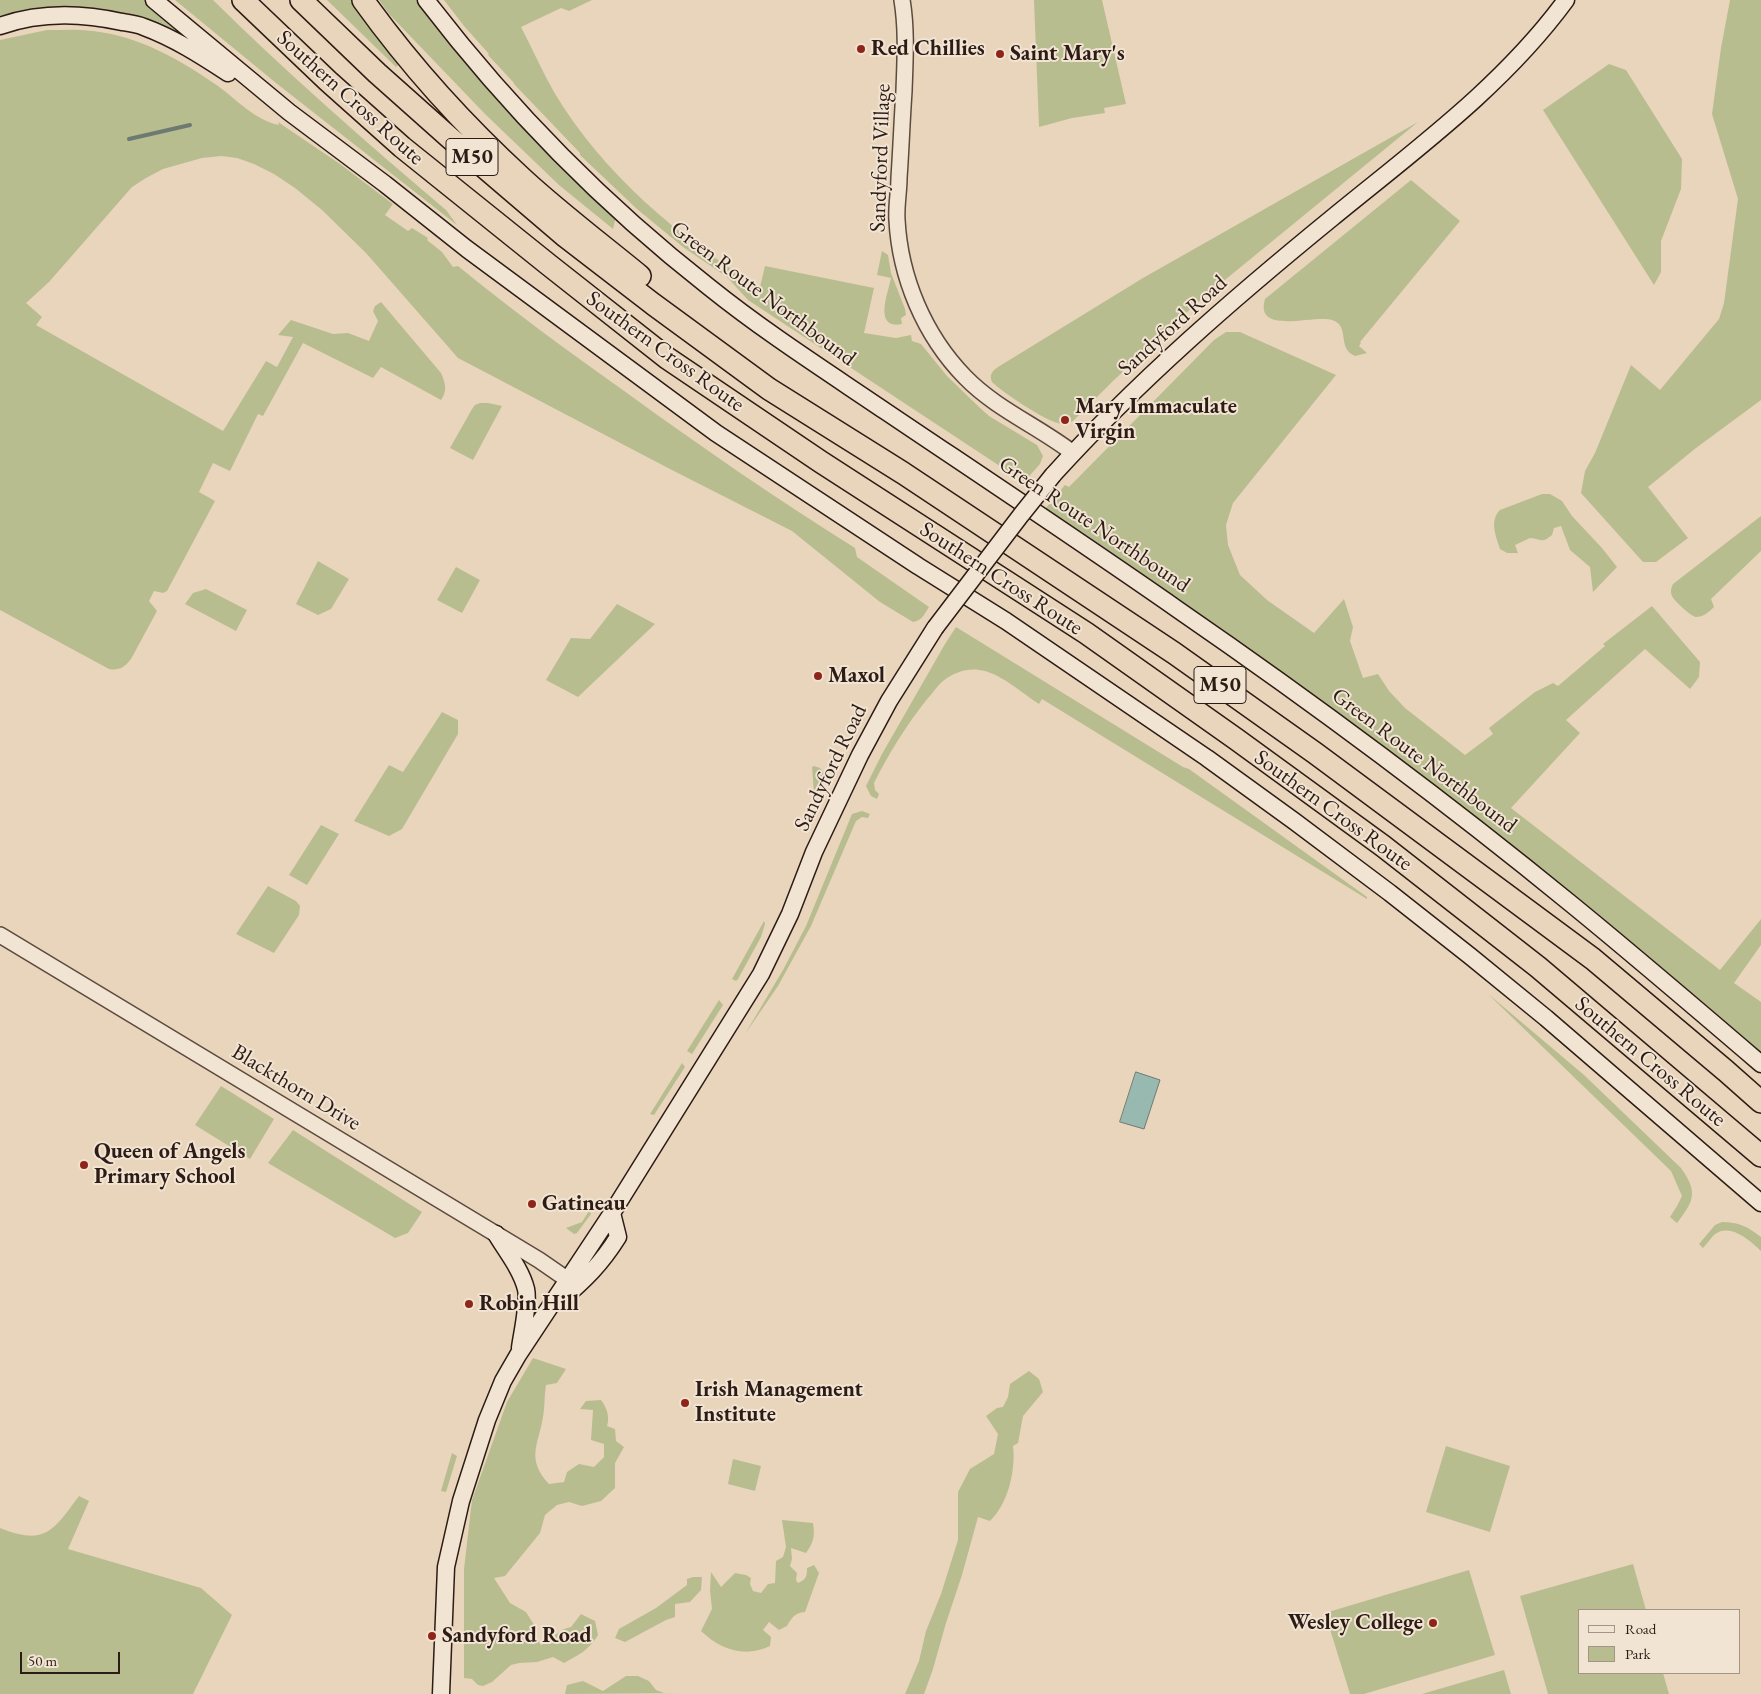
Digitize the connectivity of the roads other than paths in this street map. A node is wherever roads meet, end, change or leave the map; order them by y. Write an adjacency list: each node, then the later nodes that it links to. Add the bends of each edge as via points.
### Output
1 (154, 0): 10 (main road)
2 (228, 0): 11 (highway, via 274,46 417,174 548,277)
3 (243, 0): 11 (highway, Southern Cross Route / M50, via 402,147)
4 (301, 0): 13 (highway, Southern Cross Route / M50, via 442,132 566,237 769,389)
5 (363, 0): 13 (highway, via 385,31 453,108 523,178 679,307 868,443)
6 (426, 0): 15 (main road, Green Route Northbound, via 466,51 544,138 634,224 712,289 801,354 1287,686 1567,900)
7 (902, 0): 12 (street, Sandyford Village, via 905,57 897,220 901,255 914,298 937,342 965,377 994,402)
8 (1566, 0): 12 (main road, Sandyford Road, via 1529,46 1472,102 1197,332)
9 (0, 26): 10 (main road, via 51,15 100,17 143,26 199,54)
10 (289, 112): 18 (main road, via 467,249 716,433 1006,621 1302,827 1508,987)
11 (667, 358): 17 (highway, Southern Cross Route / M50, via 1086,633 1368,835 1538,967)
12 (1073, 453): 19 (main road, Sandyford Road, bridge, via 935,628 889,701 821,837 790,914 760,974)
13 (902, 473): 16 (highway, Southern Cross Route / M50, via 1174,653 1314,753 1593,959)
14 (0, 935): 20 (street, Blackthorn Drive)
15 (1761, 1064)
16 (1761, 1102)
17 (1761, 1156)
18 (1761, 1204)
19 (612, 1213): 21 (main road, Sandyford Road); 22 (main road, Sandyford Road, via 618,1237 605,1258)
20 (496, 1234): 21 (street, Blackthorn Drive); 23 (main road, via 526,1290)
21 (568, 1280): 22 (main road, Sandyford Road)
22 (548, 1310): 23 (main road, Sandyford Road)
23 (519, 1352): 24 (main road, Sandyford Road, via 503,1380 487,1420 461,1501 446,1567)
24 (441, 1694)

